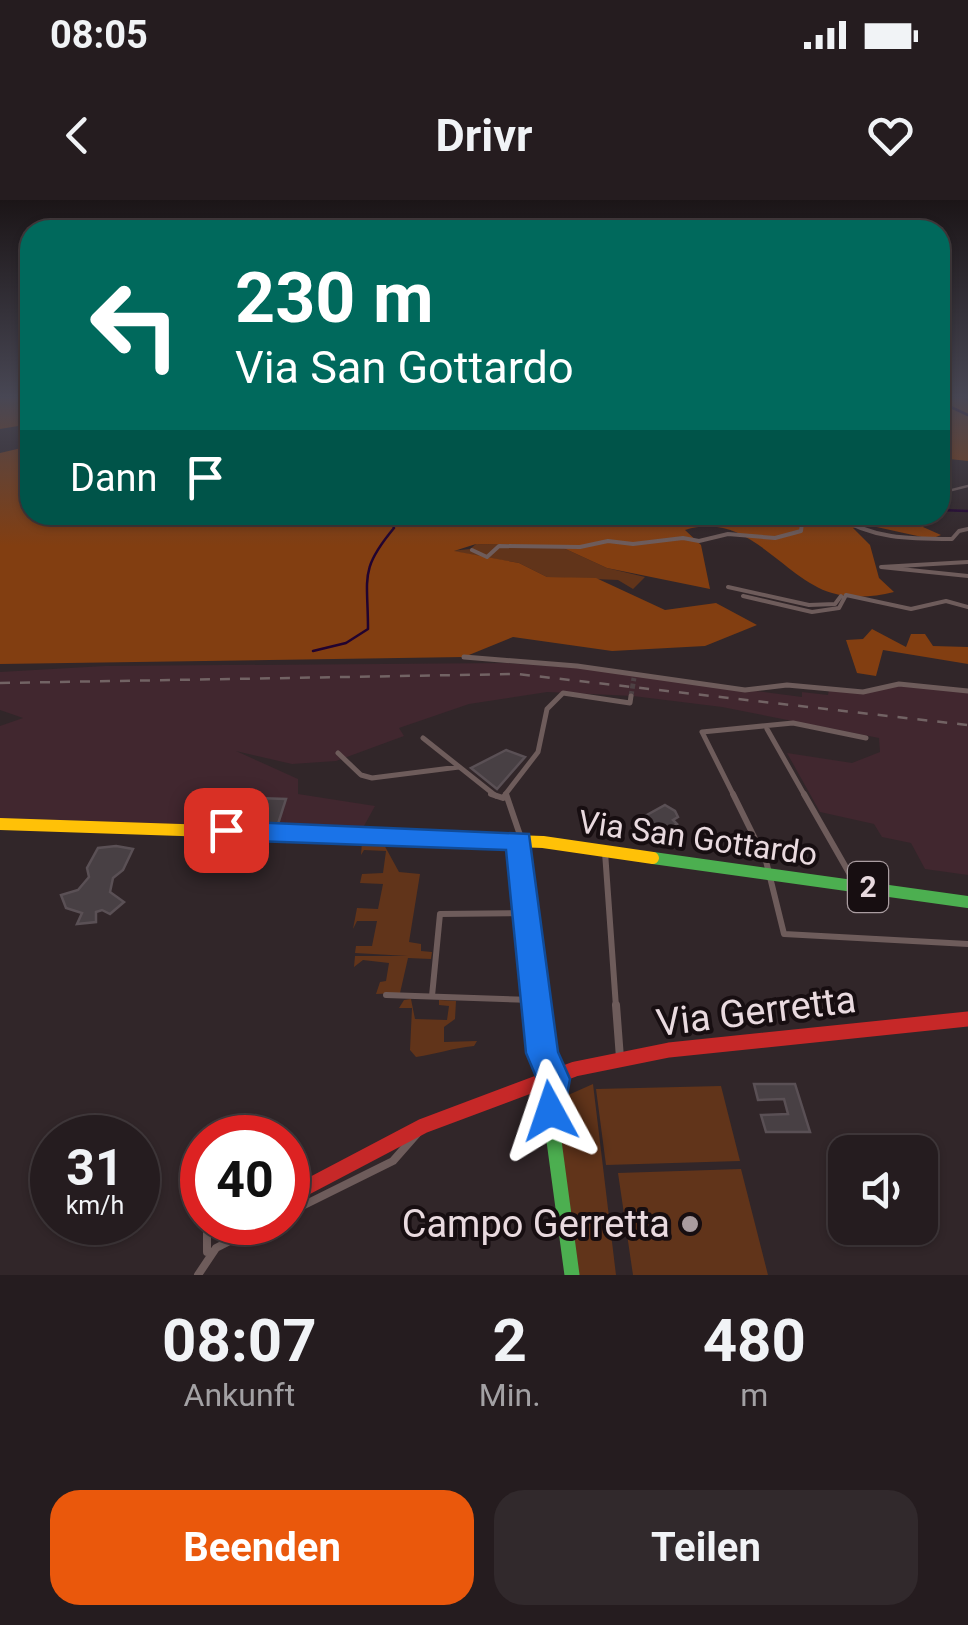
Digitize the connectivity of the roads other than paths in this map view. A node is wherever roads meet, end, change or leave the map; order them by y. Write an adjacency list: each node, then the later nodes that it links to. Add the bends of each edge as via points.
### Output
1 (802, 525): 4 (street, via 778,538 728,534 699,541 499,546 487,557)
2 (852, 525): 3 (street, via 866,535 896,539 949,540)
3 (968, 529)
4 (472, 550)
5 (968, 562): 6 (street, via 880,567)
6 (968, 576)
7 (728, 587): 9 (street, via 820,606)
8 (743, 596): 9 (street, via 820,612 838,608)
9 (844, 596): 10 (street, via 908,608 949,601)
10 (968, 607)
11 (464, 657): 12 (street, via 746,690 788,685 863,692 899,684)
12 (968, 691)
13 (631, 696): 19 (street, via 630,703 558,696 546,713 538,752)
14 (766, 729): 16 (street, via 793,723); 23 (street, via 702,732); 24 (street)
15 (423, 738): 18 (street)
16 (866, 738)
17 (338, 753): 18 (street, via 372,778)
18 (458, 766): 19 (street)
19 (503, 798): 21 (street)
20 (0, 824): 21 (main road, Via San Gottardo / 2)
21 (520, 841): 22 (main road, Via San Gottardo / 2); 26 (main road)
22 (604, 849): 23 (main road, Via San Gottardo / 2); 32 (street)
23 (768, 873): 24 (main road, Via San Gottardo / 2); 27 (street, via 784,934)
24 (856, 885): 25 (main road, Via San Gottardo / 2)
25 (968, 902)
26 (524, 913): 29 (street, via 440,914); 30 (main road)
27 (968, 944)
28 (386, 995): 29 (street)
29 (432, 996): 30 (street)
30 (535, 1000): 33 (main road, via 542,1053)
31 (968, 1018): 32 (main road, Via Gerretta)
32 (620, 1058): 33 (main road, Via Gerretta)
33 (554, 1079): 34 (main road, Via Gerretta); 41 (main road, via 550,1111)
34 (423, 1126): 35 (main road, Via Gerretta); 36 (street, via 393,1161)
35 (310, 1185)
36 (310, 1202)
37 (207, 1245): 39 (street)
38 (224, 1245): 39 (street)
39 (207, 1254): 40 (street)
40 (198, 1275)
41 (572, 1275)

